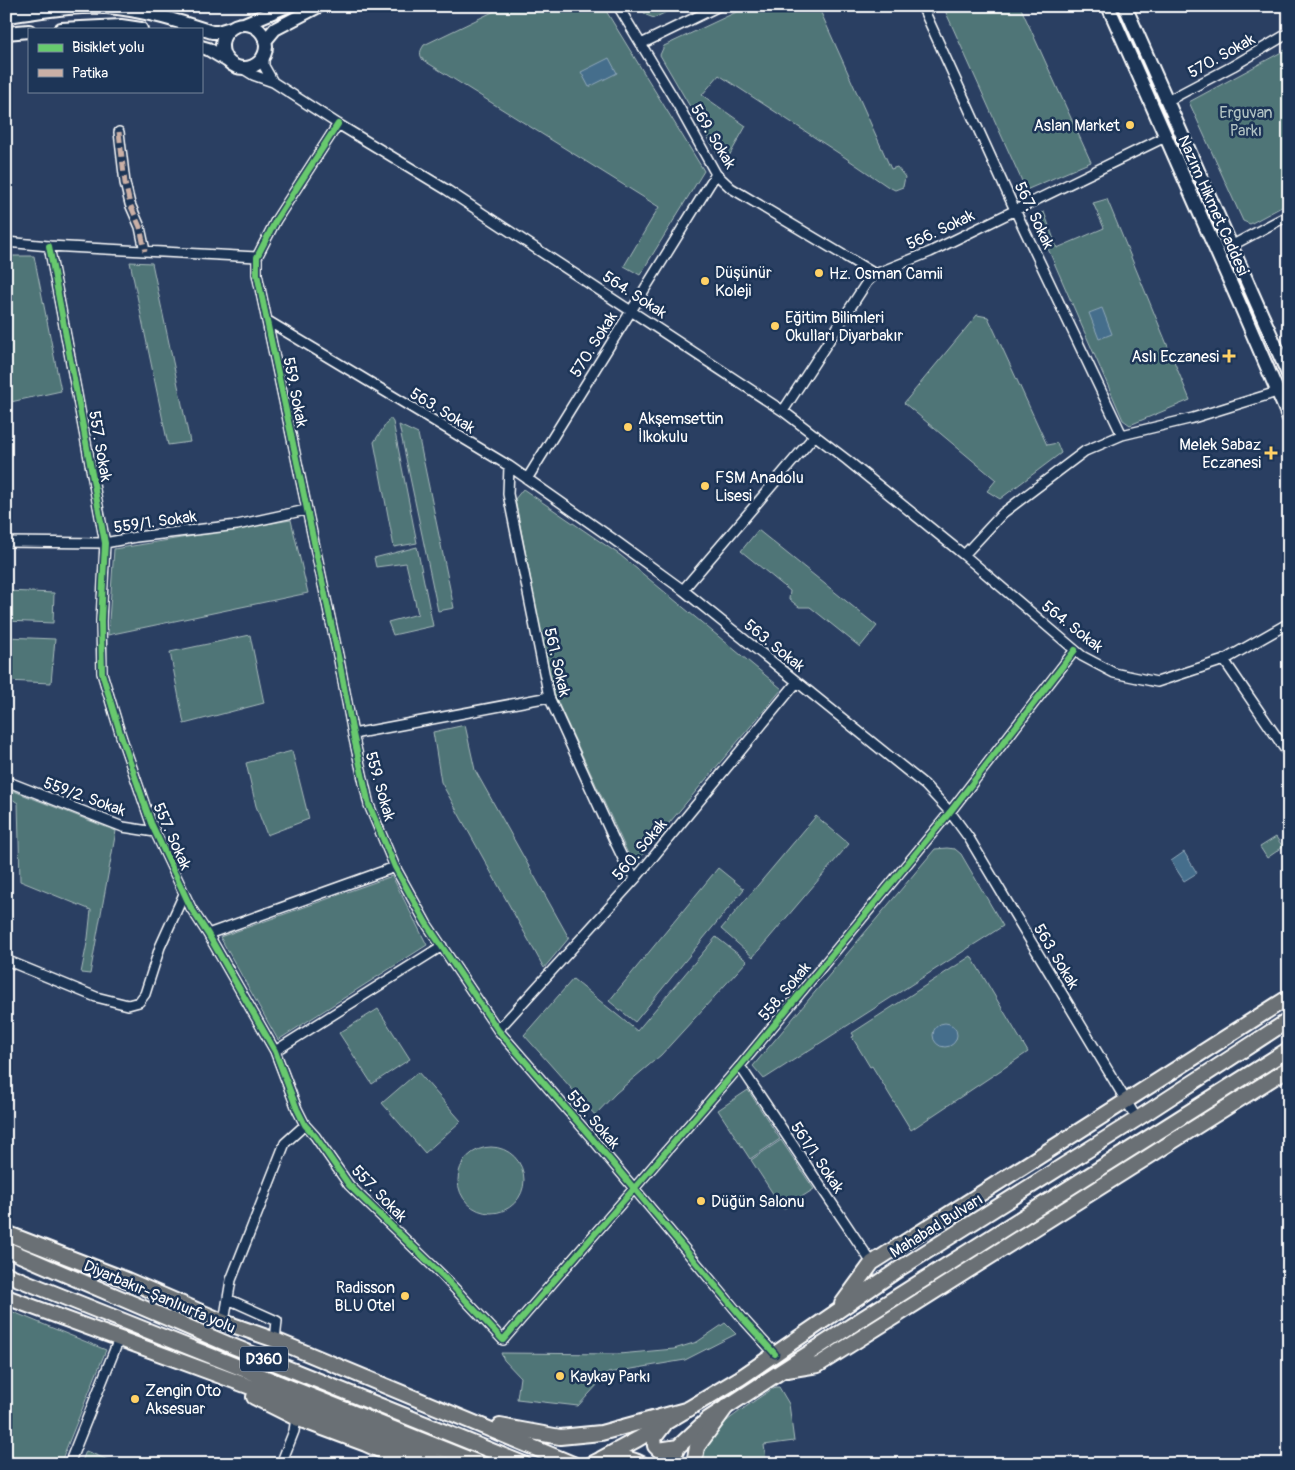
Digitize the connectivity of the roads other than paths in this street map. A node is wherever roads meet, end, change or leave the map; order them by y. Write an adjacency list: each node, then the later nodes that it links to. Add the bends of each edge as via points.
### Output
1 (287, 6): 10 (main road)
2 (319, 6): 19 (main road, via 274,28)
3 (618, 6): 20 (street, 569. Sokak)
4 (719, 6): 20 (street)
5 (922, 6): 31 (street, 567. Sokak)
6 (1108, 6): 29 (main road, Nazım Hikmet Caddesi)
7 (1125, 6): 26 (main road, Nazım Hikmet Caddesi)
8 (73, 7): 9 (main road); 13 (main road, via 135,11)
9 (6, 16)
10 (244, 24): 14 (main road); 19 (main road, via 258,29)
11 (80, 28): 12 (main road)
12 (134, 28)
13 (197, 28)
14 (230, 28): 15 (main road, via 218,32); 23 (main road, via 222,48)
15 (202, 29)
16 (28, 31): 17 (main road)
17 (6, 33)
18 (1289, 33): 26 (street, 570. Sokak)
19 (265, 41): 22 (main road)
20 (641, 44): 30 (street, 569. Sokak)
21 (202, 47): 23 (main road)
22 (264, 55): 24 (main road, via 254,65); 25 (street, via 264,66)
23 (228, 61): 24 (main road)
24 (240, 68): 25 (street, 564. Sokak)
25 (272, 82): 27 (street, 564. Sokak)
26 (1167, 101): 35 (main road, Nazım Hikmet Caddesi)
27 (338, 124): 37 (street, via 276,220); 39 (street, 564. Sokak, via 447,190)
28 (119, 132): 36 (street, via 125,183)
29 (1165, 137): 31 (street, 566. Sokak); 42 (main road, Nazım Hikmet Caddesi)
30 (716, 174): 38 (street, 569. Sokak, via 731,188); 39 (street, 570. Sokak)
31 (1016, 210): 38 (street, 566. Sokak, via 930,252); 46 (street, 567. Sokak)
32 (1289, 215): 35 (street)
33 (6, 242): 34 (street)
34 (49, 246): 36 (street); 51 (street, 557. Sokak)
35 (1231, 246): 41 (main road, Nazım Hikmet Caddesi)
36 (145, 251): 37 (street)
37 (257, 257): 40 (street, 559. Sokak, via 257,274)
38 (874, 274): 43 (street)
39 (632, 310): 43 (street, 564. Sokak); 48 (street, 570. Sokak)
40 (268, 321): 47 (street, 563. Sokak); 49 (street, 559. Sokak)
41 (1289, 376)
42 (1277, 392): 44 (main road, Nazım Hikmet Caddesi); 46 (street, via 1193,418)
43 (783, 411): 45 (street, 564. Sokak)
44 (1289, 418)
45 (814, 435): 52 (street, 564. Sokak); 53 (street)
46 (1122, 435): 52 (street, via 1084,451 1003,513)
47 (508, 466): 48 (street, 563. Sokak); 58 (street, 561. Sokak, via 508,494)
48 (527, 479): 53 (street, 563. Sokak)
49 (306, 510): 51 (street, 559/1. Sokak, via 237,525); 59 (street, 559. Sokak)
50 (6, 542): 51 (street, 559/1. Sokak)
51 (105, 543): 63 (street, 557. Sokak, via 102,673)
52 (964, 555): 55 (street, 564. Sokak)
53 (683, 590): 57 (street, 563. Sokak)
54 (1289, 623): 56 (street, 564. Sokak)
55 (1075, 650): 56 (street, 564. Sokak, via 1114,674 1157,682); 62 (street, 558. Sokak)
56 (1224, 660): 60 (street)
57 (797, 682): 62 (street, 563. Sokak, via 925,785); 65 (street, 560. Sokak)
58 (549, 697): 59 (street); 65 (street, 561. Sokak, via 614,842)
59 (353, 734): 64 (street, 559. Sokak, via 369,805)
60 (1289, 756)
61 (6, 782): 63 (street, 559/2. Sokak, via 123,827)
62 (950, 812): 75 (street, 558. Sokak); 77 (street, 563. Sokak)
63 (155, 832): 66 (street, 557. Sokak)
64 (395, 867): 67 (street); 68 (street, 559. Sokak)
65 (636, 878): 72 (street, 560. Sokak)
66 (184, 894): 67 (street, 557. Sokak); 69 (street, via 160,947 145,994 133,1005 96,997)
67 (208, 934): 74 (street, 557. Sokak)
68 (442, 946): 72 (street, 559. Sokak); 74 (street)
69 (6, 960)
70 (1289, 997): 77 (main road)
71 (1289, 1020): 78 (main road, Mahabad Bulvarı)
72 (498, 1030): 80 (street, 559. Sokak)
73 (1289, 1049): 95 (main road)
74 (275, 1051): 79 (street, 557. Sokak)
75 (740, 1066): 80 (street, 558. Sokak); 83 (street, 561/1. Sokak)
76 (1289, 1068): 95 (main road, via 818,1365)
77 (1128, 1100): 78 (street, 563. Sokak); 83 (main road)
78 (1137, 1119): 87 (main road, Mahabad Bulvarı)
79 (306, 1125): 86 (street, via 285,1143 231,1280); 92 (street, 557. Sokak, via 349,1185 442,1275)
80 (634, 1188): 92 (street, 558. Sokak); 93 (street, 559. Sokak)
81 (6, 1233): 88 (main road); 89 (main road)
82 (6, 1249): 88 (main road, Diyarbakır-Şanlıurfa yolu / D360)
83 (872, 1263): 87 (main road)
84 (6, 1274): 108 (main road, D360)
85 (6, 1297): 90 (main road)
86 (228, 1299): 89 (street); 91 (street, via 277,1321)
87 (835, 1313): 93 (main road, Mahabad Bulvarı)
88 (169, 1319): 109 (main road, Diyarbakır-Şanlıurfa yolu / D360)
89 (224, 1322): 91 (main road)
90 (119, 1339): 94 (main road); 104 (street)
91 (275, 1340): 99 (main road)
92 (502, 1340)
93 (775, 1354): 97 (main road, Mahabad Bulvarı)
94 (198, 1368): 98 (main road); 107 (main road)
95 (781, 1371): 96 (main road)
96 (727, 1406): 102 (main road); 114 (main road, via 697,1447)
97 (690, 1409): 99 (main road, via 601,1433 560,1437); 100 (main road, Mahabad Bulvarı)
98 (296, 1418): 105 (street); 106 (main road)
99 (471, 1420): 101 (main road)
100 (666, 1422): 102 (main road, via 654,1438 655,1446 659,1450); 103 (main road, Mahabad Bulvarı)
101 (525, 1443): 110 (main road); 111 (main road)
102 (678, 1447): 113 (main road)
103 (597, 1462): 112 (main road, via 613,1456)
104 (69, 1464)
105 (281, 1464)
106 (411, 1464)
107 (443, 1464)
108 (482, 1464)
109 (524, 1464)
110 (551, 1464)
111 (573, 1464)
112 (642, 1464)
113 (670, 1464)
114 (694, 1464)

